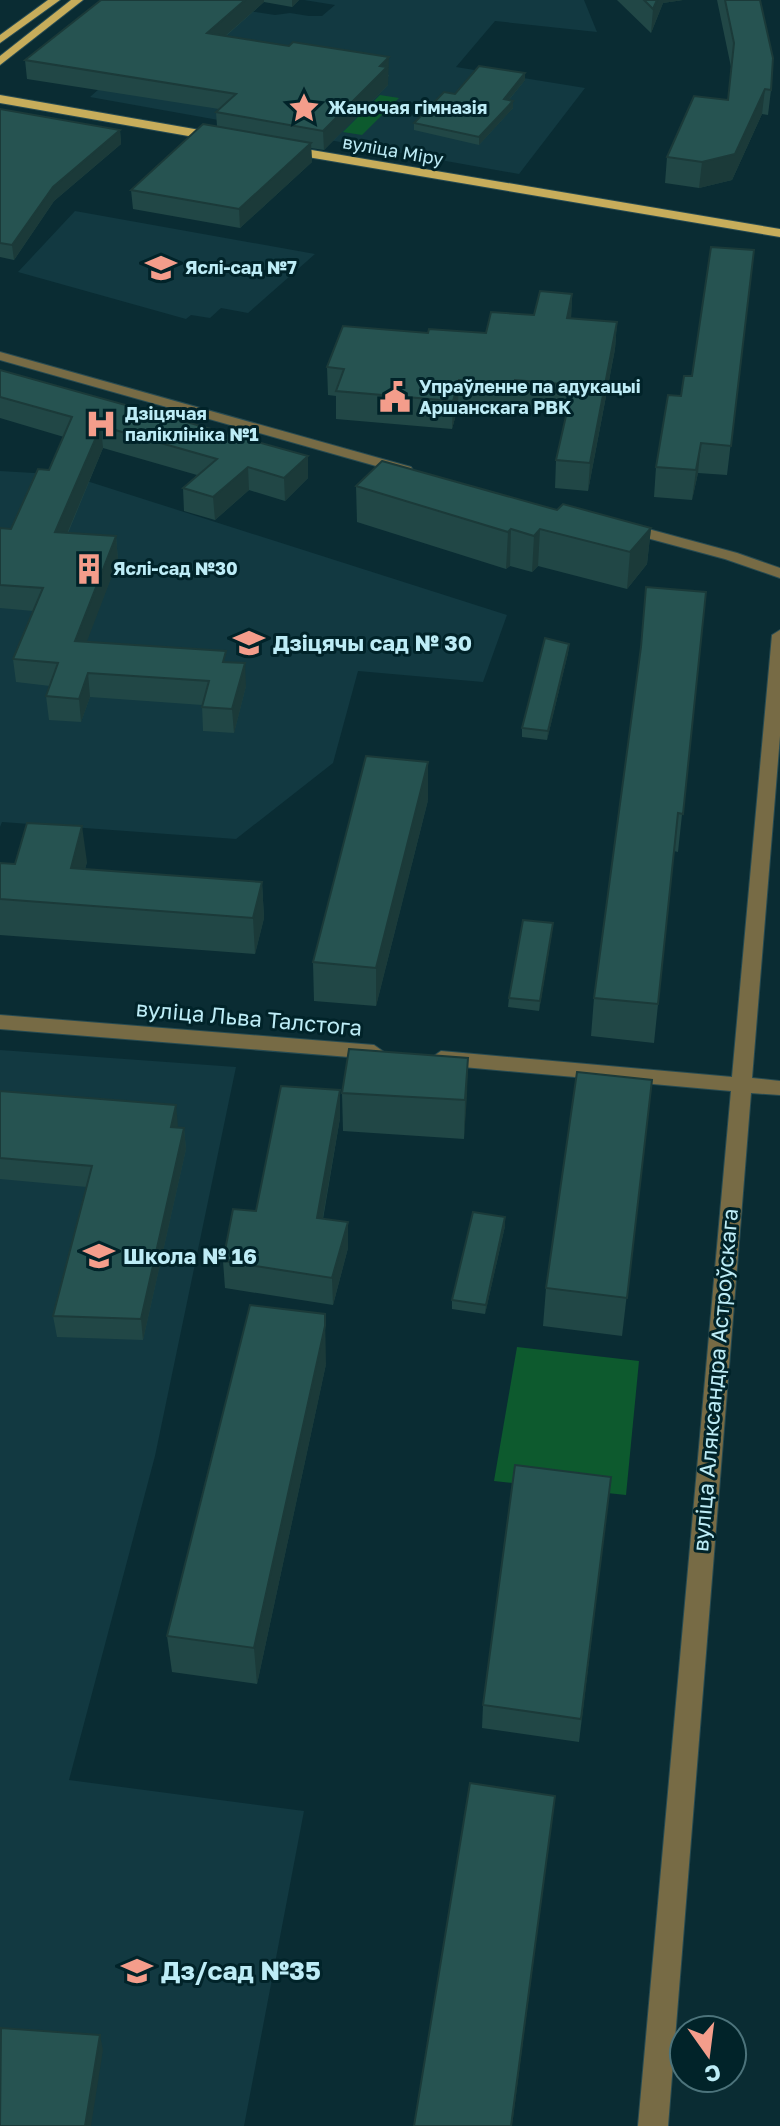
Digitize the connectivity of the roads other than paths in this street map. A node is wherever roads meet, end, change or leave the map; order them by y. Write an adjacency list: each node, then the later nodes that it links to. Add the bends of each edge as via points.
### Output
1 (55, 0): 3 (main road)
2 (78, 0): 4 (main road)
3 (0, 40)
4 (0, 62)
5 (0, 99): 6 (main road)
6 (235, 141)
7 (281, 149): 8 (main road, вуліца Міру)
8 (780, 233)
9 (0, 356): 10 (street)
10 (422, 475)
11 (608, 523): 12 (street)
12 (780, 573)
13 (780, 635): 17 (street, вуліца Аляксандра Астроўскага)
14 (0, 1022): 15 (street, вуліца Льва Талстога)
15 (390, 1054)
16 (422, 1056): 17 (street)
17 (740, 1084): 18 (street); 19 (street, вуліца Аляксандра Астроўскага)
18 (780, 1088)
19 (653, 2126)

